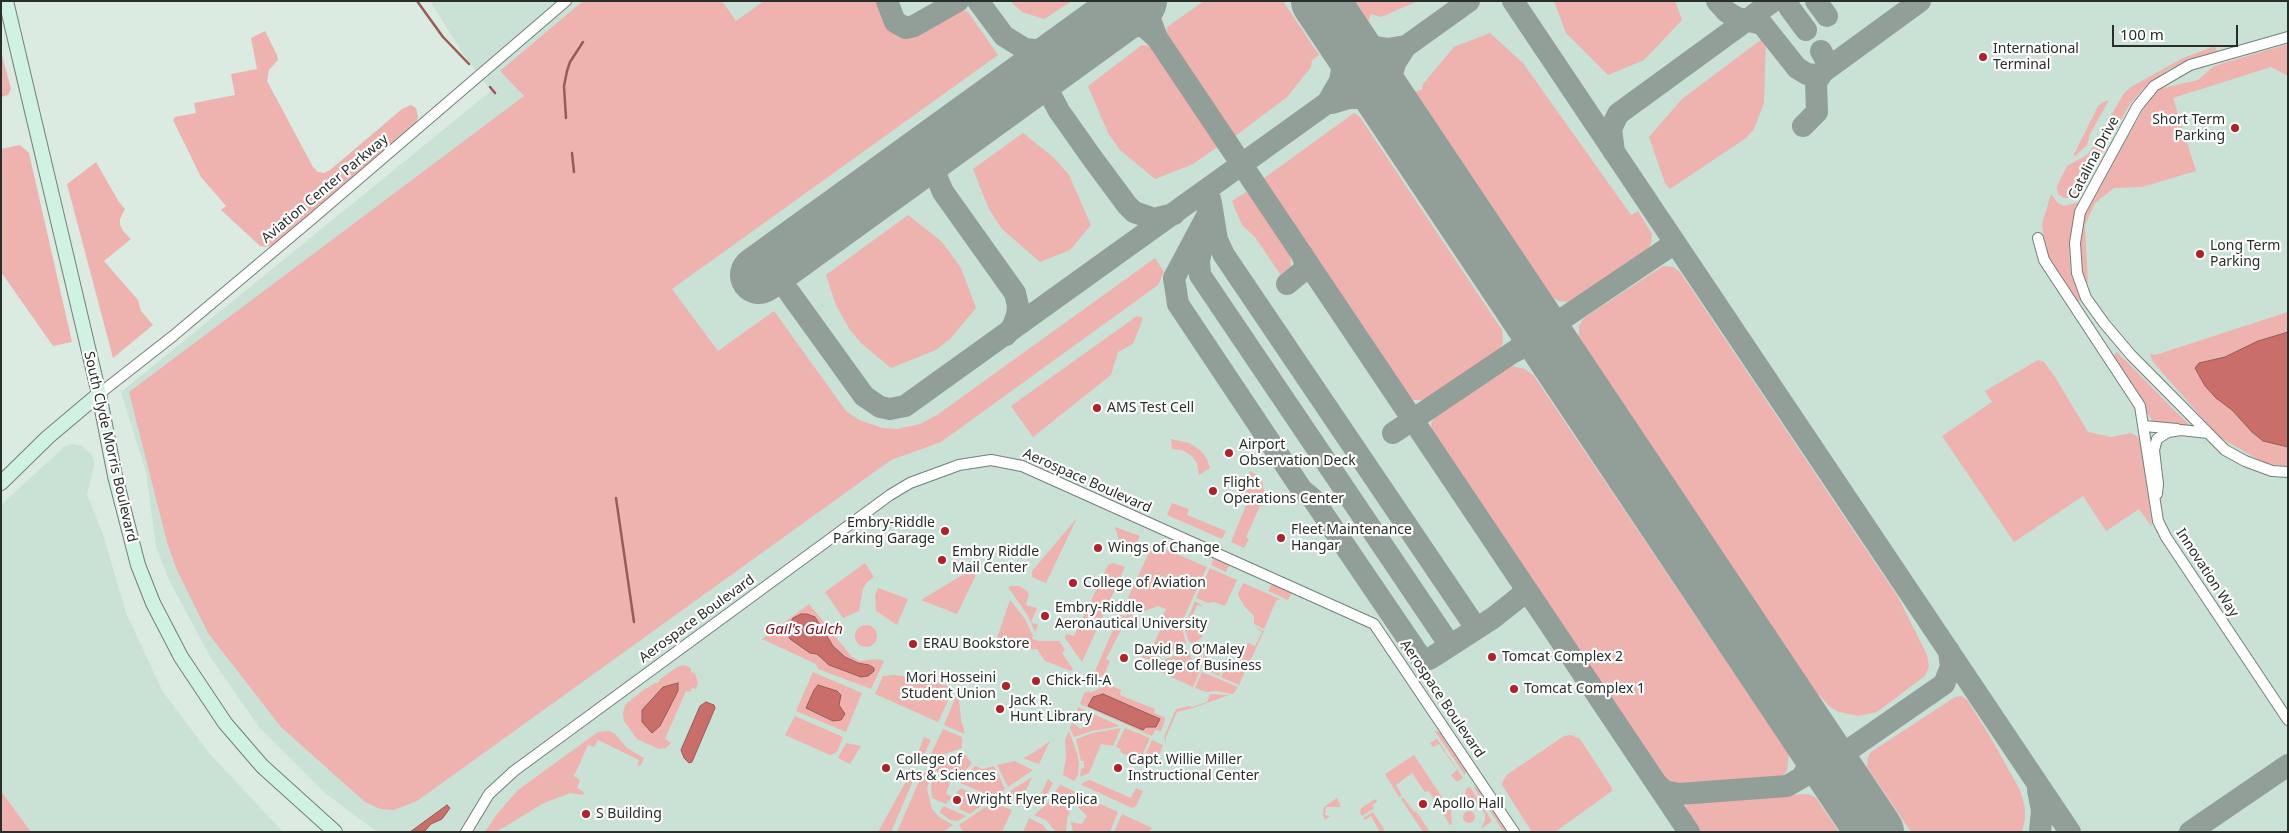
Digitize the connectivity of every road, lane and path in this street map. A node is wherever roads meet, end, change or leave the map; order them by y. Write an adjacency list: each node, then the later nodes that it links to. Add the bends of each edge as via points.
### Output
1 (6, 1): 5 (main road, South Clyde Morris Boulevard)
2 (566, 1): 5 (street, Aviation Center Parkway, via 173,336)
3 (2288, 37): 8 (street, Catalina Drive, via 2190,65 2154,86 2137,107 2080,212 2075,253 2077,273 2086,298 2131,354)
4 (2038, 238): 6 (street, Innovation Way, via 2044,260 2140,406)
5 (99, 394): 10 (main road, via 48,436); 13 (main road, South Clyde Morris Boulevard, via 115,476 138,566 181,657 225,723 262,766)
6 (2144, 426): 7 (street); 11 (street, Innovation Way)
7 (2181, 430): 8 (street); 11 (street, via 2168,432 2157,439 2154,450 2158,484)
8 (2208, 433): 9 (street, Catalina Drive, via 2225,450 2245,462 2272,471)
9 (2288, 472)
10 (1, 483)
11 (2154, 504): 12 (street, Innovation Way, via 2166,537)
12 (2288, 720)
13 (335, 832)
14 (466, 832): 15 (street, Aerospace Boulevard, via 489,794 507,777 890,495 910,483 959,465 991,460 1022,466 1374,624)
15 (1514, 832)

